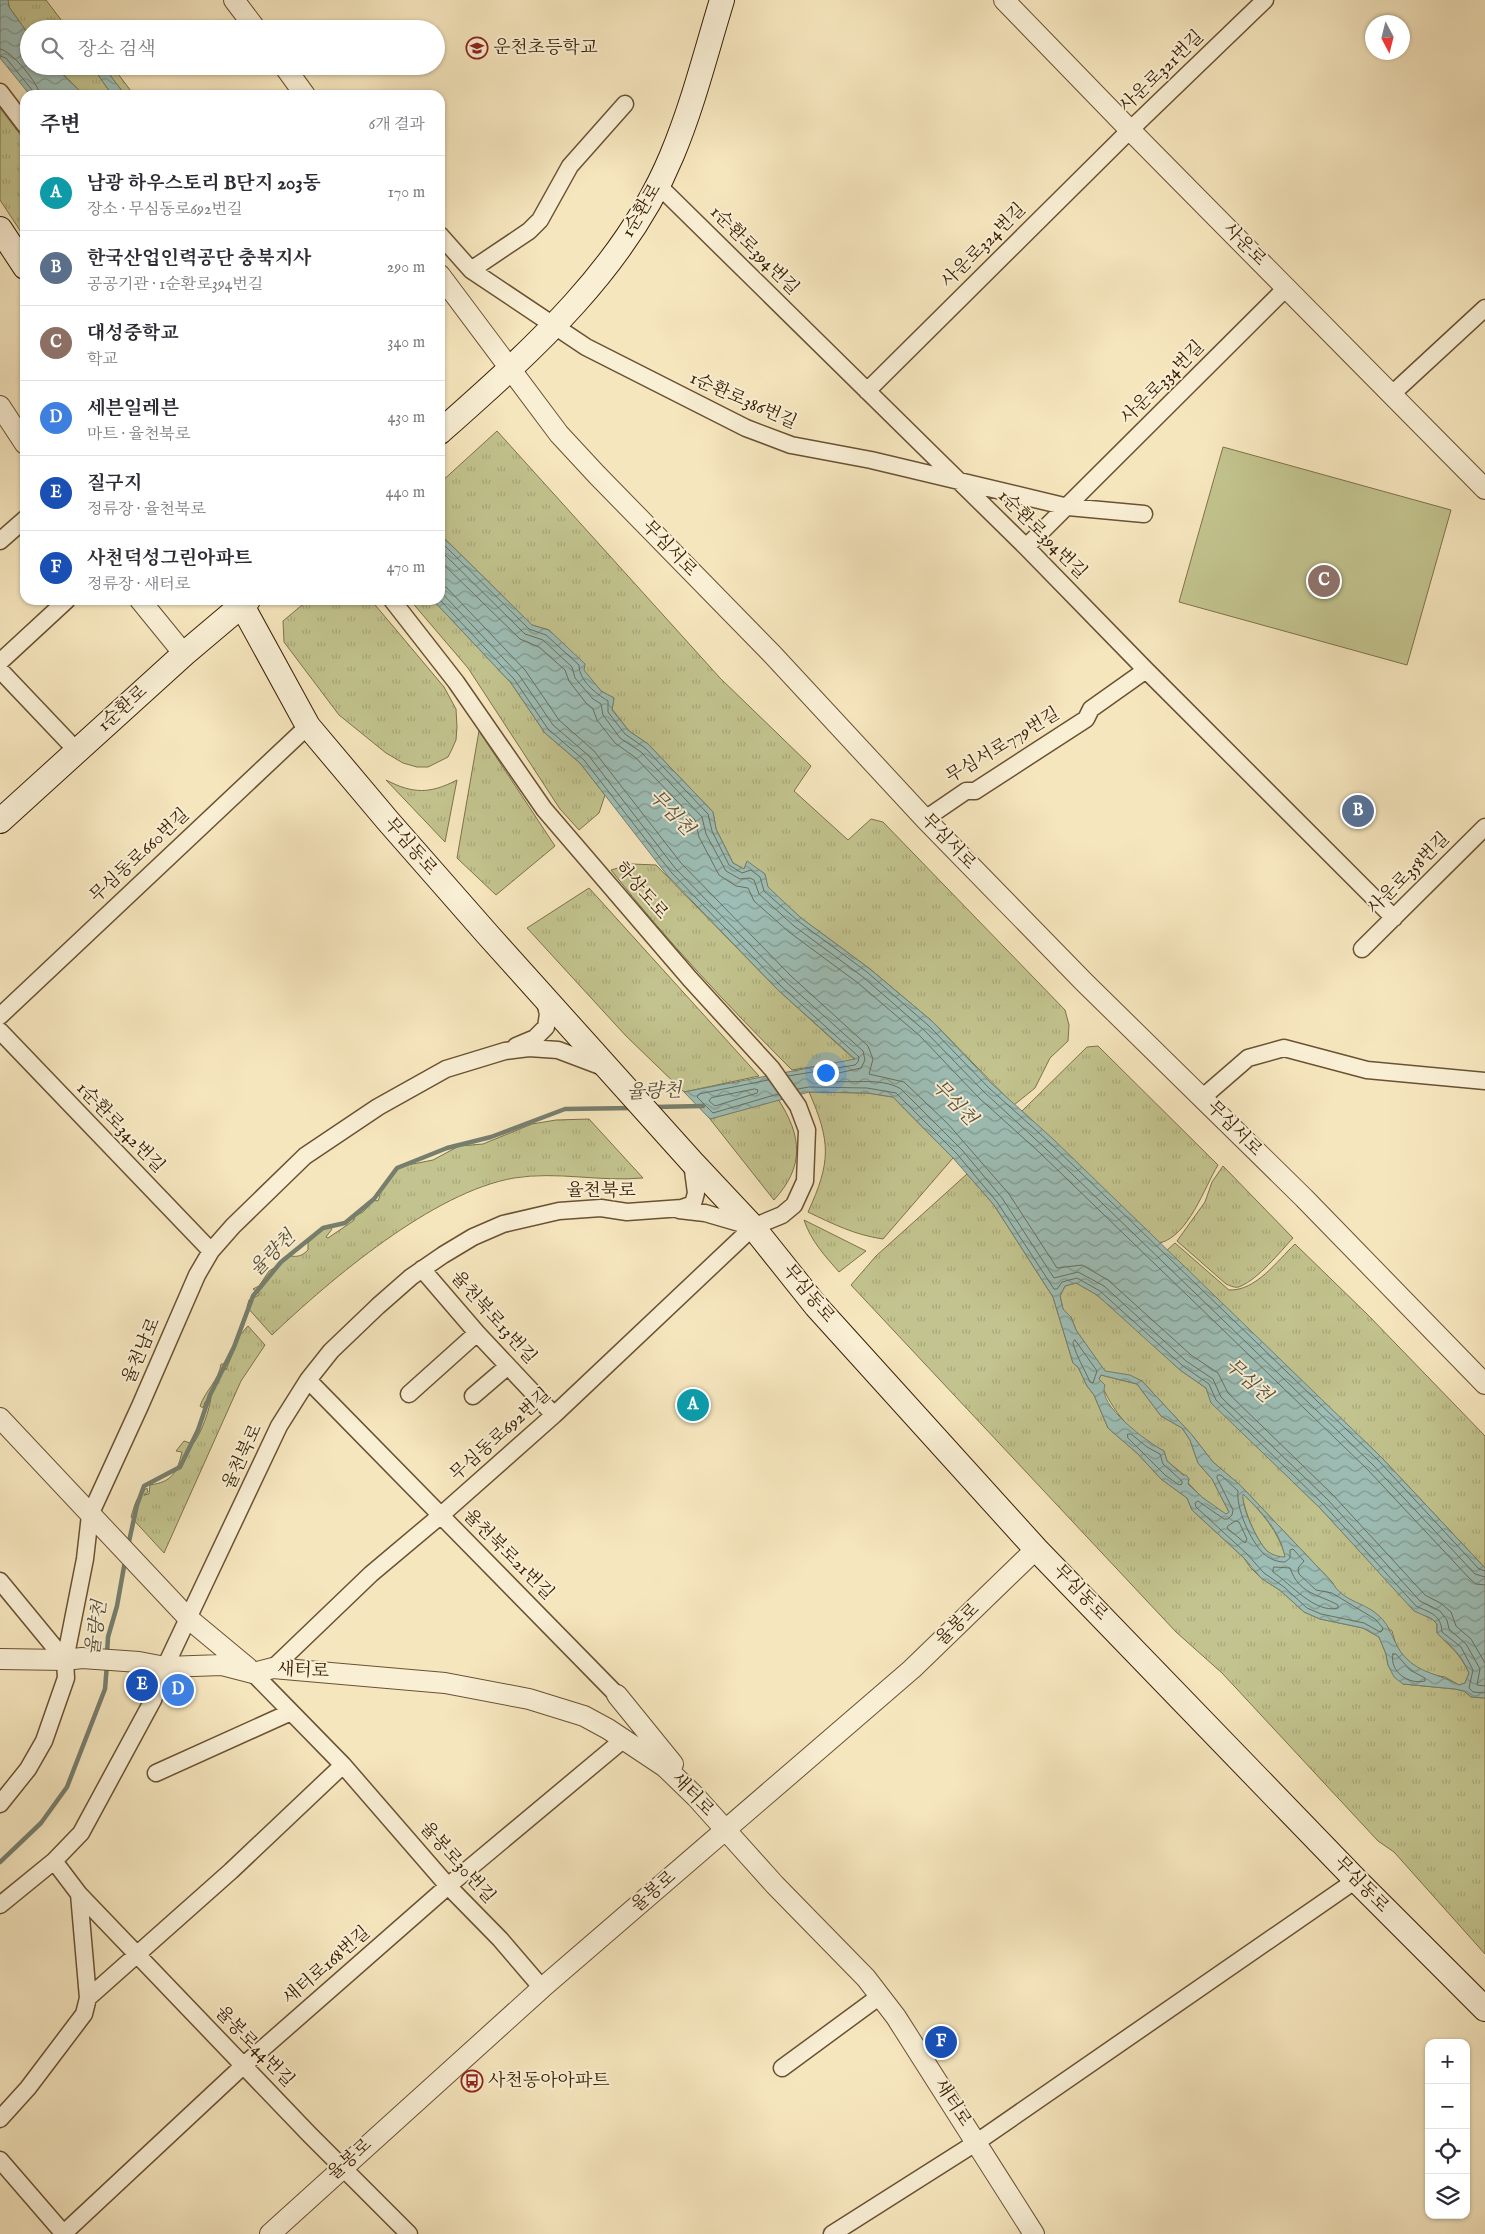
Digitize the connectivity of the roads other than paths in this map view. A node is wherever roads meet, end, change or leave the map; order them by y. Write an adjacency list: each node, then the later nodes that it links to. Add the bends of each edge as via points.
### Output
1 (234, 0): 5 (street)
2 (722, 0): 12 (main road, 1순환로, via 693,98)
3 (1004, 0): 11 (street, 사운로)
4 (1265, 0): 11 (street, 사운로321번길)
5 (249, 20)
6 (291, 75): 7 (street)
7 (301, 90)
8 (0, 92): 10 (street)
9 (625, 104): 16 (street, via 570,166 540,220)
10 (20, 118)
11 (1130, 130): 18 (street, 사운로); 22 (street, 사운로324번길)
12 (658, 185): 20 (main road, 1순환로, via 629,234 592,285); 22 (street, 1순환로394번길)
13 (0, 229): 15 (main road)
14 (445, 241): 16 (street, 1순환로386번길)
15 (20, 259)
16 (471, 270): 20 (street, 1순환로386번길)
17 (445, 283): 21 (street, 무심서로)
18 (1286, 288): 23 (street, 사운로); 29 (street, 사운로334번길)
19 (1485, 308): 23 (street)
20 (553, 326): 21 (main road, 1순환로); 27 (street, 1순환로386번길, via 620,366 746,428 791,445)
21 (503, 375): 25 (main road, 1순환로); 45 (street, 무심서로, via 773,655)
22 (868, 391): 27 (street, 1순환로394번길)
23 (1392, 394): 28 (street, 사운로)
24 (0, 406): 26 (street)
25 (445, 427)
26 (20, 436)
27 (960, 482): 29 (street, 1순환로386번길); 33 (street, 1순환로394번길)
28 (1485, 489)
29 (1068, 507): 30 (street); 33 (street, 사운로334번길)
30 (1144, 514)
31 (20, 523): 32 (street)
32 (0, 541)
33 (1026, 547): 42 (street, 1순환로394번길)
34 (62, 605): 40 (street)
35 (144, 605): 39 (street)
36 (240, 605): 39 (main road, 1순환로)
37 (245, 605): 43 (main road, 무심동로)
38 (396, 605): 59 (street, 하상도로, via 456,682 544,809 772,1069 798,1106 807,1130 805,1181 794,1205 782,1215)
39 (184, 654): 44 (main road, 1순환로)
40 (0, 662)
41 (0, 670): 44 (street)
42 (1146, 670): 45 (street, 무심서로779번길, via 1091,709 1086,719 975,791 966,791); 48 (street, 1순환로394번길)
43 (308, 726): 50 (main road, 무심동로); 51 (street, 무심동로660번길)
44 (77, 751): 46 (main road, 1순환로)
45 (925, 819): 56 (street, 무심서로)
46 (0, 820)
47 (1485, 827): 48 (street, 사운로358번길)
48 (1394, 918): 49 (street, 사운로358번길)
49 (1362, 949)
50 (544, 997): 53 (street, via 548,1014 546,1027 534,1038); 54 (main road, 무심동로)
51 (0, 1016)
52 (0, 1031): 60 (street, 1순환로342번길)
53 (505, 1050): 54 (street, via 558,1050); 60 (street, 율천남로, via 446,1069 337,1133 305,1156)
54 (612, 1071): 57 (main road, 무심동로)
55 (1485, 1081): 56 (street, via 1367,1070 1284,1048 1248,1058)
56 (1202, 1097): 65 (street, 무심서로)
57 (692, 1162): 58 (street, via 696,1180 693,1204); 59 (main road, 무심동로)
58 (669, 1208): 59 (street, via 705,1213); 61 (street, 율천북로, via 628,1212 580,1208 526,1218 473,1237)
59 (753, 1227): 68 (street, 무심동로692번길); 72 (main road, 무심동로, via 816,1306)
60 (211, 1252): 70 (street, 율천남로, via 197,1275)
61 (422, 1269): 62 (street, 율천북로13번길); 64 (street, 율천북로, via 331,1351)
62 (477, 1333): 63 (street, 율천북로13번길); 66 (street)
63 (508, 1366): 67 (street); 68 (street, 율천북로13번길)
64 (308, 1380): 71 (street, 율천북로21번길); 74 (street, 율천북로, via 261,1461)
65 (1485, 1384)
66 (409, 1394)
67 (474, 1396)
68 (554, 1414): 71 (street, 무심동로692번길)
69 (0, 1418): 70 (street)
70 (90, 1515): 74 (street); 76 (street, 율천남로)
71 (440, 1516): 78 (street, 무심동로692번길, via 371,1574); 80 (street, 율천북로21번길)
72 (1036, 1548): 88 (street, 율봉로, via 912,1669); 90 (main road, 무심동로)
73 (0, 1581): 76 (street)
74 (189, 1619): 77 (street, 율천북로); 79 (street)
75 (0, 1659): 76 (street, 새터로)
76 (74, 1659): 77 (street, 새터로); 86 (street, 율천남로, via 44,1742 28,1769)
77 (165, 1666): 79 (street, 새터로, via 222,1665); 89 (street, 율천북로, via 153,1700 104,1793 81,1833)
78 (273, 1668): 79 (street, 새터로); 82 (street, 새터로, via 446,1683 529,1699)
79 (253, 1673): 81 (street, 율봉로30번길)
80 (617, 1695): 82 (street, via 620,1705 616,1716); 87 (street)
81 (291, 1712): 84 (street, 율봉로30번길); 85 (street)
82 (592, 1720): 83 (street, 새터로)
83 (624, 1739): 87 (street, 새터로, via 665,1767); 91 (street, 새터로168번길)
84 (343, 1765): 91 (street, 율봉로30번길); 94 (street)
85 (156, 1773)
86 (0, 1804)
87 (709, 1811): 88 (street, 새터로)
88 (725, 1830): 95 (street, 율봉로); 96 (street, 새터로)
89 (54, 1861): 92 (street, 율봉로44번길); 93 (street, 율천북로)
90 (1356, 1880): 98 (main road, 무심동로); 102 (street)
91 (448, 1886): 95 (street, 율봉로30번길); 99 (street, 새터로168번길)
92 (79, 1894): 94 (street, 율봉로44번길); 97 (street)
93 (0, 1904)
94 (137, 1954): 97 (street); 99 (street, 율봉로44번길)
95 (542, 1988): 104 (street, 율봉로)
96 (880, 1996): 100 (street); 102 (street, 새터로)
97 (88, 1998): 101 (street, via 84,2014)
98 (1485, 2009)
99 (244, 2065): 104 (street, 율봉로44번길); 105 (street, 새터로168번길)
100 (782, 2068)
101 (0, 2119)
102 (977, 2142): 108 (street); 109 (street, 새터로)
103 (0, 2160): 105 (street)
104 (342, 2167): 106 (street, 율봉로); 107 (street, 율봉로44번길)
105 (64, 2234)
106 (270, 2234)
107 (409, 2234)
108 (832, 2234)
109 (1034, 2234)

